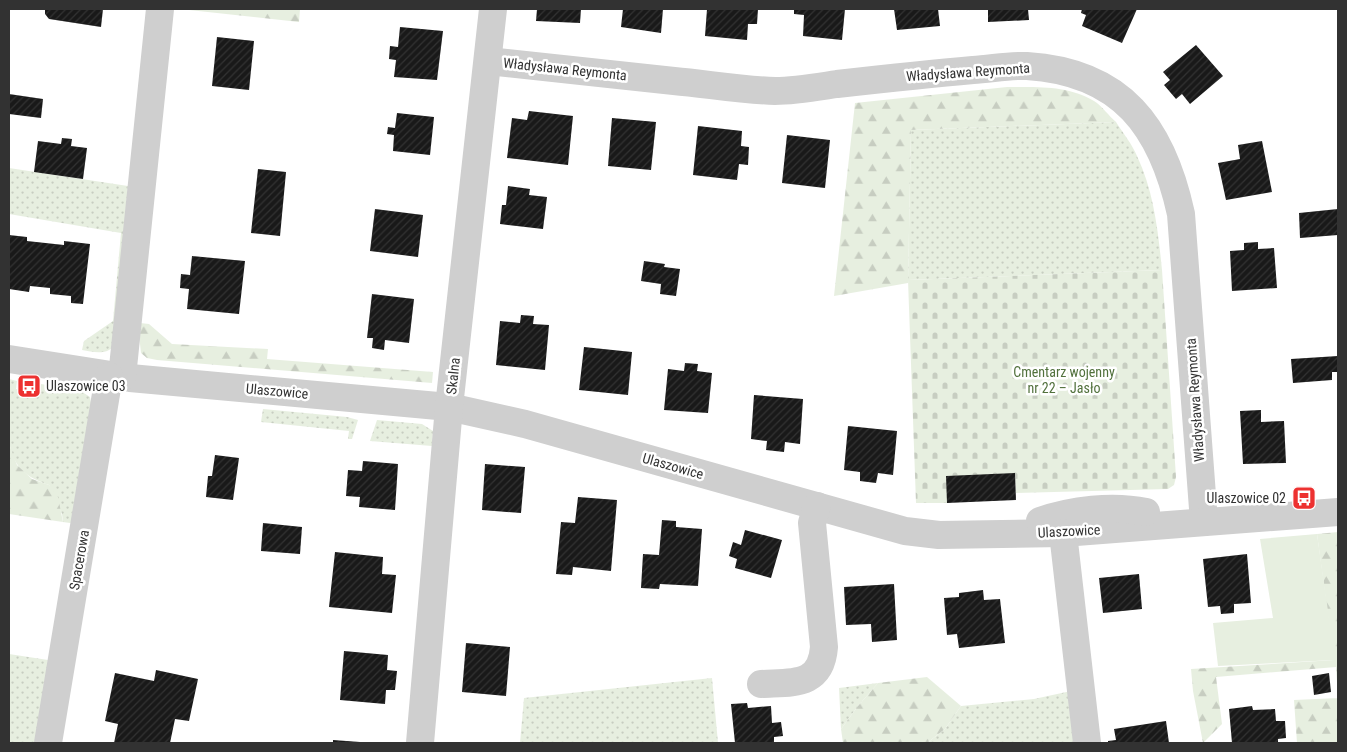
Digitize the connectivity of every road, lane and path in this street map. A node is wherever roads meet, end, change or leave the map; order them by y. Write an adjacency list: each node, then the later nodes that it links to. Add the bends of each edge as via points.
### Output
1 (160, 9): 5 (street, Spacerowa)
2 (493, 9): 3 (street, Skalna)
3 (488, 61): 6 (street, Skalna); 9 (street, Władysława Reymonta, via 775,91 1025,66 1078,75 1120,97 1146,124 1158,146 1182,219)
4 (9, 359): 5 (street, Ulaszowice)
5 (116, 376): 6 (street, Ulaszowice); 13 (street, Spacerowa)
6 (449, 407): 7 (street, Ulaszowice, via 525,424); 14 (street, Skalna)
7 (817, 506): 11 (street, Ulaszowice, via 913,532 939,535); 12 (street, via 812,523 823,659 820,667 807,679)
8 (1338, 512): 9 (street, Ulaszowice)
9 (1204, 522): 10 (street, Ulaszowice); 11 (street, via 1138,510 1088,510 1057,515)
10 (1064, 532): 11 (street, Ulaszowice); 15 (street)
11 (1010, 533)
12 (761, 684)
13 (48, 743)
14 (420, 743)
15 (1087, 743)

